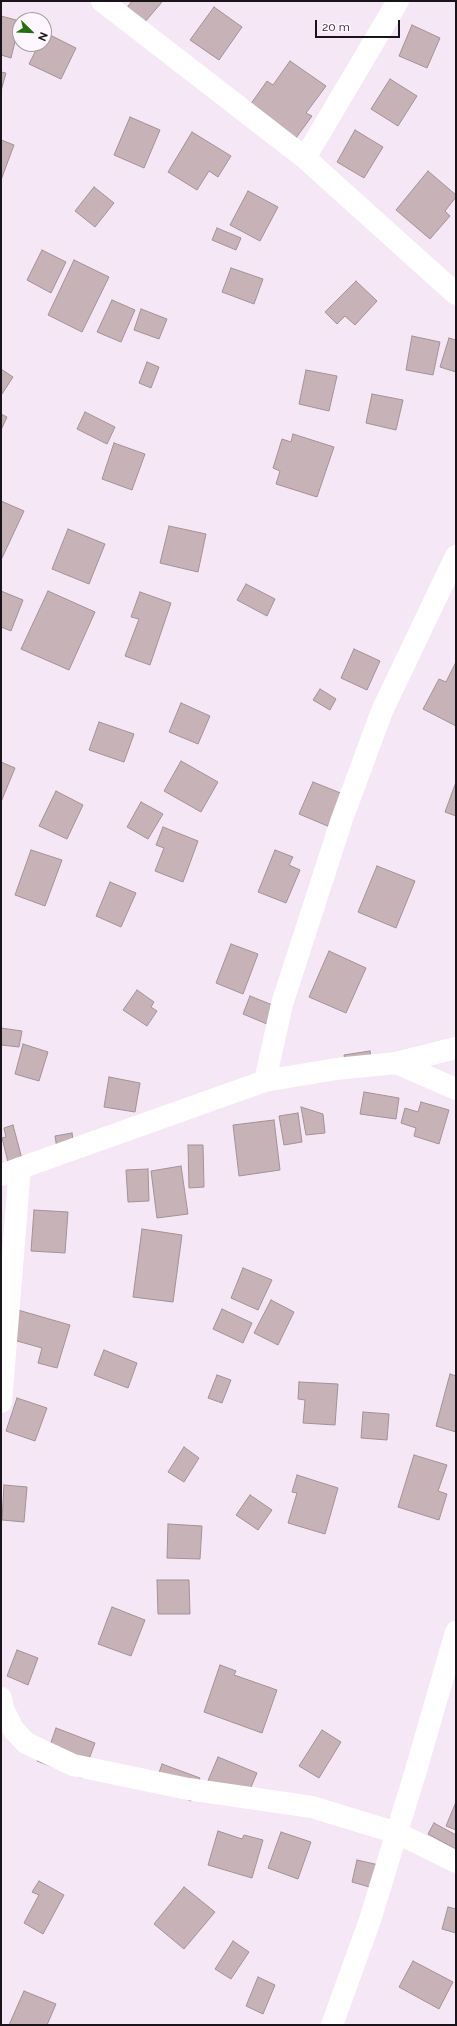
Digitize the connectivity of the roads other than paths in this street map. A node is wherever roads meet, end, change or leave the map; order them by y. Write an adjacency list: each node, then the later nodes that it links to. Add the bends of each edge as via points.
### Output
1 (102, 1): 3 (street)
2 (398, 1): 3 (street)
3 (305, 158): 4 (street)
4 (456, 294)
5 (456, 556): 8 (street, via 382,711 342,819 282,1004)
6 (456, 1048): 7 (street)
7 (396, 1063): 8 (street, via 336,1069); 9 (street)
8 (265, 1081): 10 (street)
9 (456, 1089)
10 (11, 1172): 11 (street)
11 (1, 1402)
12 (456, 1632): 14 (street)
13 (1, 1698): 14 (street, via 13,1730 26,1743 73,1765 188,1789 312,1807)
14 (397, 1833): 15 (street); 16 (street, via 370,1920)
15 (456, 1862)
16 (332, 2025)

